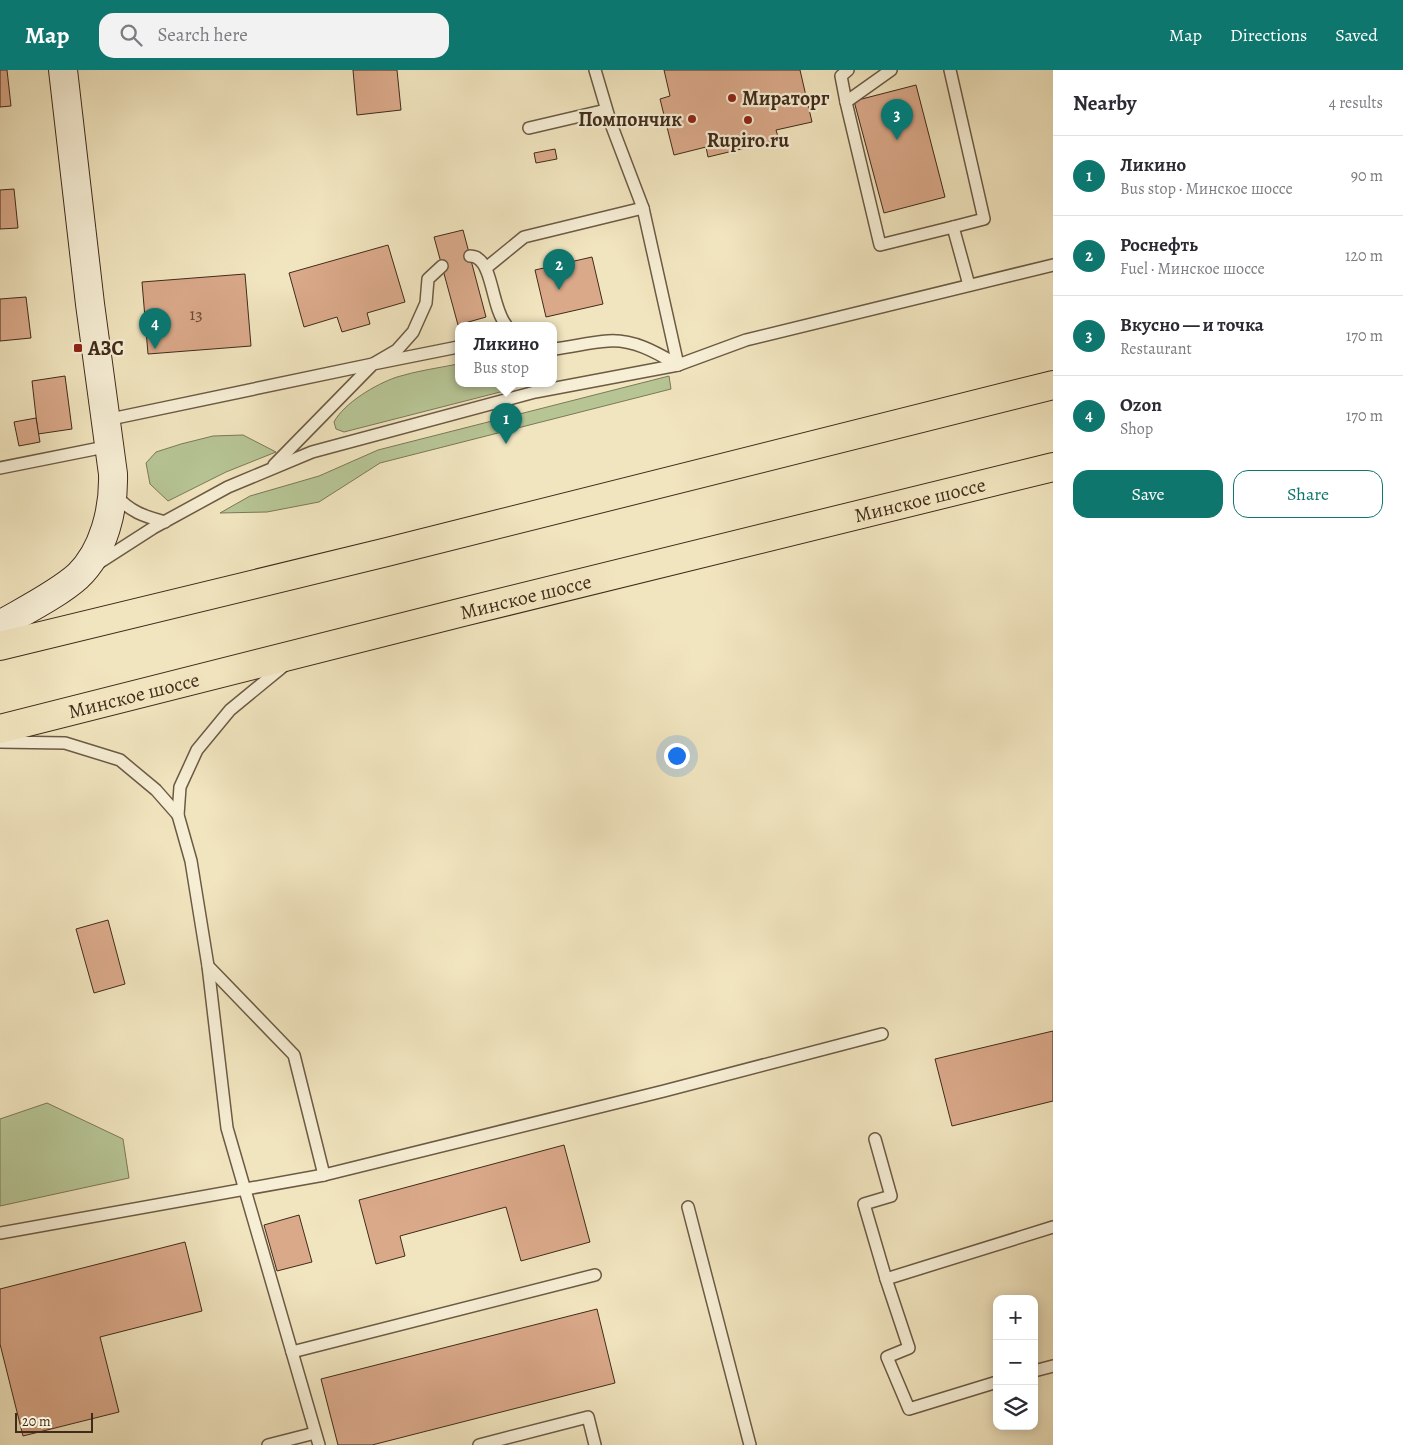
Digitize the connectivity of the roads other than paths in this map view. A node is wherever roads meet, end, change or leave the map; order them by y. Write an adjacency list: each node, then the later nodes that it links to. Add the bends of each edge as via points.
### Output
1 (63, 70): 22 (street)
2 (595, 70): 7 (lane)
3 (848, 70): 6 (lane, via 841,76)
4 (891, 70): 6 (lane)
5 (950, 70): 10 (lane, via 984,219)
6 (846, 102): 10 (lane, via 880,245)
7 (606, 110): 8 (lane); 9 (lane)
8 (529, 128)
9 (643, 208): 14 (lane, via 524,238); 20 (lane)
10 (953, 227): 15 (lane)
11 (470, 256): 14 (lane, via 477,257)
12 (1053, 264): 15 (lane)
13 (442, 266): 19 (lane, via 428,279 426,303 413,332 397,350)
14 (486, 268): 16 (lane, via 495,305)
15 (969, 285): 20 (lane, via 746,340)
16 (504, 322)
17 (455, 348): 19 (lane)
18 (557, 349): 20 (lane, via 610,340 625,342 650,350)
19 (373, 364): 22 (lane); 25 (lane)
20 (678, 365): 25 (lane, via 535,392 360,438)
21 (1053, 385): 30 (highway)
22 (108, 433): 24 (lane); 26 (street, via 114,476)
23 (1053, 467): 31 (highway, Минское шоссе)
24 (0, 468)
25 (272, 468): 27 (lane, via 228,487)
26 (112, 492): 27 (lane, via 144,517); 28 (street, via 102,540)
27 (165, 522): 28 (lane)
28 (77, 577): 29 (street)
29 (0, 625)
30 (0, 646)
31 (302, 652): 32 (highway, Минское шоссе); 34 (lane, via 230,710 197,750 180,787)
32 (0, 729)
33 (0, 742): 34 (lane, via 65,743 120,760 156,790)
34 (178, 815): 35 (lane, via 191,861)
35 (208, 966): 38 (lane, via 294,1054); 39 (lane, via 227,1128)
36 (882, 1034): 38 (lane)
37 (875, 1139): 44 (lane, via 891,1196 864,1204)
38 (324, 1175): 39 (lane)
39 (245, 1190): 42 (lane); 45 (lane)
40 (688, 1207): 54 (lane)
41 (1053, 1227): 44 (lane)
42 (0, 1233)
43 (595, 1275): 45 (lane)
44 (886, 1279): 48 (lane, via 909,1348 888,1357 909,1408)
45 (292, 1352): 49 (lane)
46 (1053, 1366): 47 (lane)
47 (1038, 1370)
48 (993, 1383)
49 (315, 1433): 50 (lane); 51 (lane)
50 (268, 1445)
51 (319, 1445)
52 (479, 1445): 53 (lane, via 588,1417)
53 (595, 1445)
54 (750, 1445)

